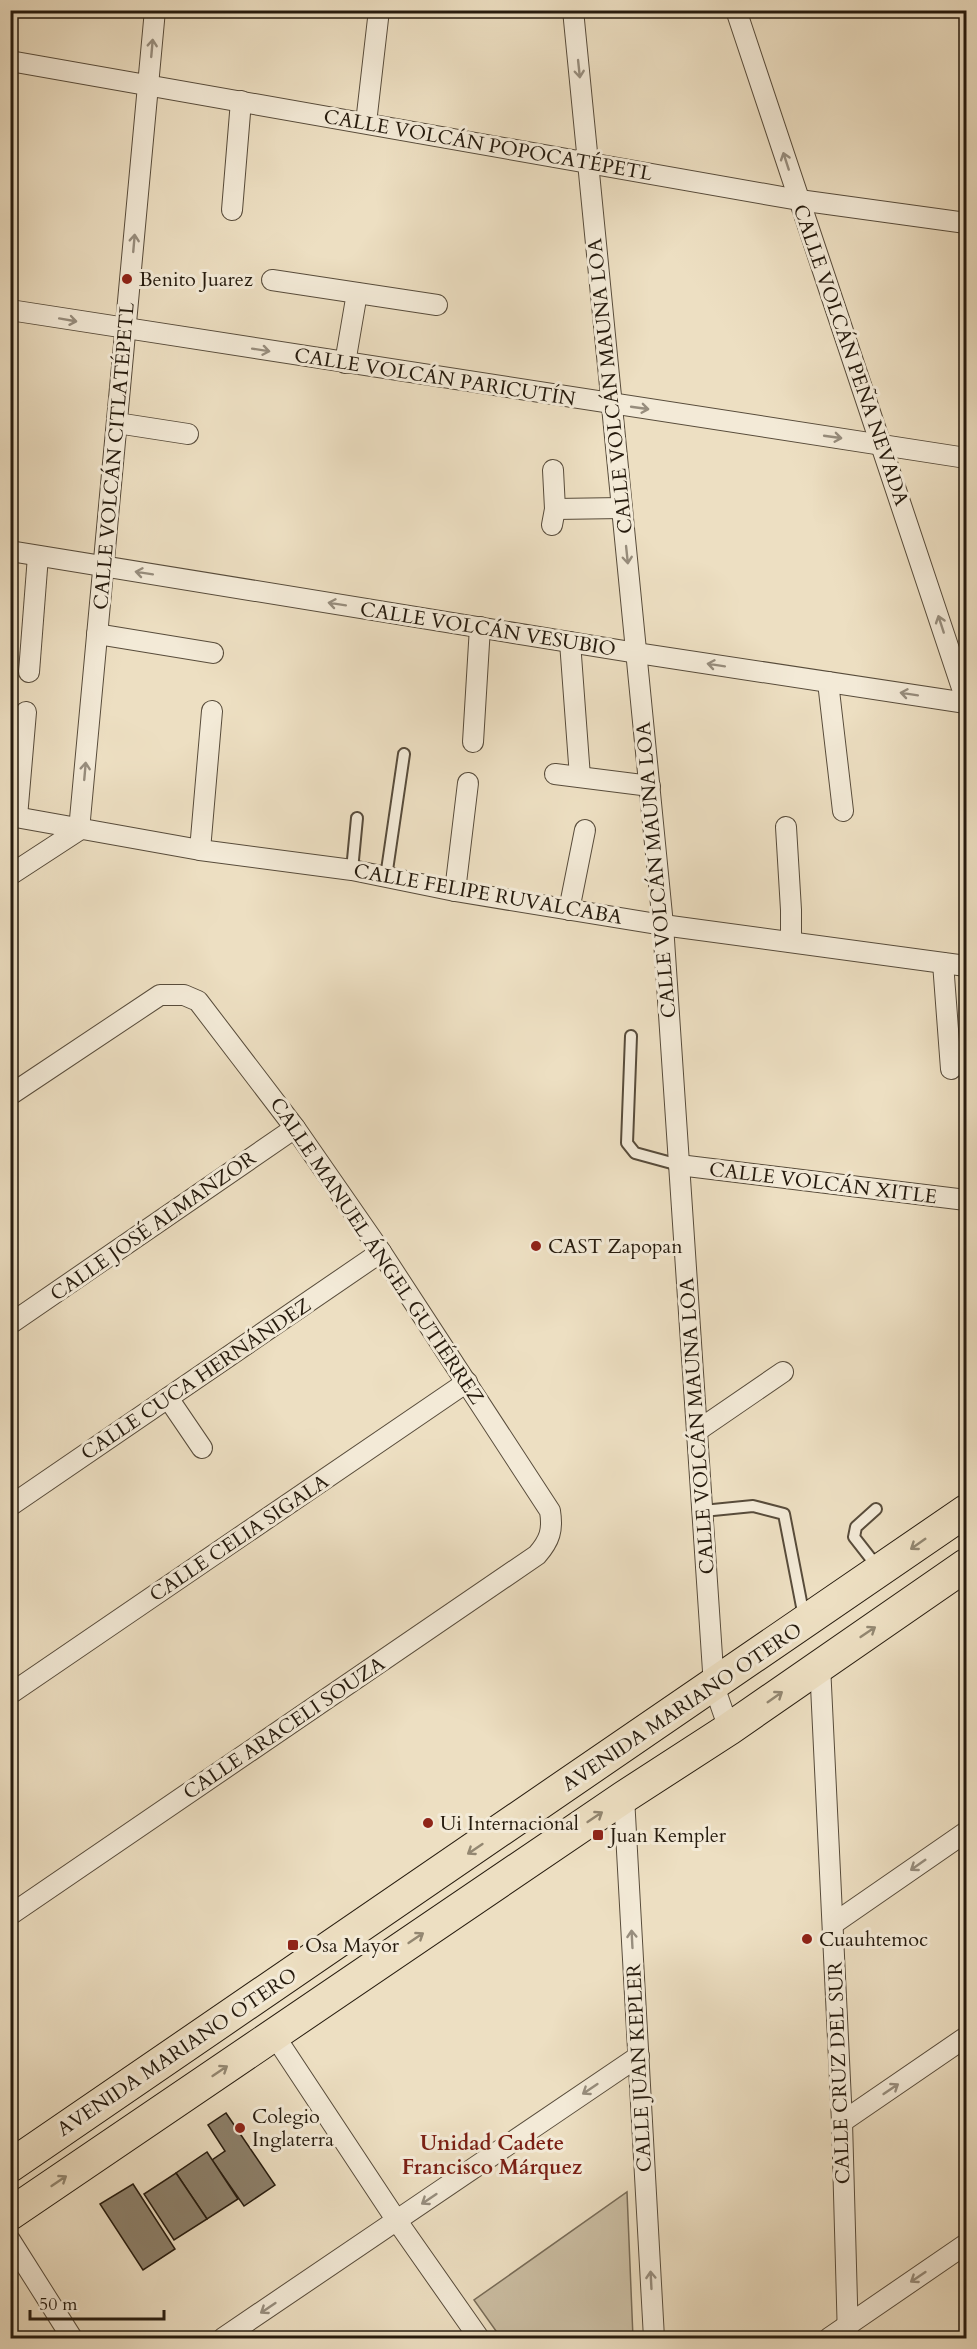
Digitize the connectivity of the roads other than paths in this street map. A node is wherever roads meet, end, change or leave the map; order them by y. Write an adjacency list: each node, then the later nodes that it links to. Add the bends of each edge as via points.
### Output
1 (155, 10): 6 (street, CALLE VOLCÁN CITLATÉPETL, one-way to 1)
2 (379, 10): 8 (street)
3 (573, 10): 9 (street, CALLE VOLCÁN MAUNA LOA, one-way to 9)
4 (736, 10): 10 (street, CALLE VOLCÁN PEÑA NEVADA, one-way to 4)
5 (10, 61): 6 (street, CALLE VOLCÁN POPOCATÉPETL)
6 (148, 84): 7 (street, CALLE VOLCÁN POPOCATÉPETL); 17 (street, CALLE VOLCÁN CITLATÉPETL, one-way to 6)
7 (241, 101): 8 (street, CALLE VOLCÁN POPOCATÉPETL); 11 (street)
8 (366, 123): 9 (street, CALLE VOLCÁN POPOCATÉPETL)
9 (588, 163): 10 (street, CALLE VOLCÁN POPOCATÉPETL); 19 (street, CALLE VOLCÁN MAUNA LOA)
10 (799, 200): 12 (street, CALLE VOLCÁN POPOCATÉPETL); 22 (street, CALLE VOLCÁN PEÑA NEVADA)
11 (232, 210)
12 (966, 223)
13 (272, 280): 14 (street)
14 (357, 293): 15 (street); 18 (street)
15 (437, 305)
16 (10, 310): 17 (street, CALLE VOLCÁN PARICUTÍN, one-way to 17)
17 (126, 329): 18 (street, CALLE VOLCÁN PARICUTÍN, one-way to 18); 20 (street, CALLE VOLCÁN CITLATÉPETL)
18 (345, 363): 19 (street, CALLE VOLCÁN PARICUTÍN)
19 (612, 404): 22 (street, CALLE VOLCÁN PARICUTÍN, one-way to 22); 25 (street, CALLE VOLCÁN MAUNA LOA)
20 (117, 423): 21 (street); 28 (street, CALLE VOLCÁN CITLATÉPETL)
21 (188, 434)
22 (881, 444): 23 (street, CALLE VOLCÁN PARICUTÍN); 36 (street, CALLE VOLCÁN PEÑA NEVADA, one-way to 22)
23 (966, 458)
24 (553, 470): 25 (street, via 554,517)
25 (622, 508): 33 (street, CALLE VOLCÁN MAUNA LOA, one-way to 33)
26 (10, 551): 27 (street, CALLE VOLCÁN VESUBIO)
27 (38, 556): 28 (street, CALLE VOLCÁN VESUBIO); 34 (street)
28 (103, 566): 29 (street, CALLE VOLCÁN VESUBIO, one-way to 28); 30 (street, CALLE VOLCÁN CITLATÉPETL)
29 (480, 627): 31 (street, CALLE VOLCÁN VESUBIO); 39 (street)
30 (97, 634): 32 (street); 49 (street, CALLE VOLCÁN CITLATÉPETL, one-way to 30)
31 (570, 642): 33 (street, CALLE VOLCÁN VESUBIO); 42 (street)
32 (213, 652)
33 (637, 653): 35 (street, CALLE VOLCÁN VESUBIO, one-way to 33); 44 (street, CALLE VOLCÁN MAUNA LOA)
34 (29, 672)
35 (828, 682): 36 (street, CALLE VOLCÁN VESUBIO, one-way to 35); 45 (street)
36 (966, 702)
37 (212, 711): 51 (street)
38 (26, 712): 46 (street)
39 (473, 742)
40 (404, 754): 54 (lane)
41 (555, 774): 42 (street)
42 (580, 777): 44 (street)
43 (468, 783): 55 (street)
44 (650, 786): 57 (street, CALLE VOLCÁN MAUNA LOA)
45 (843, 811)
46 (14, 817): 49 (street, CALLE FELIPE RUVALCABA)
47 (357, 818): 52 (lane)
48 (786, 827): 58 (street)
49 (80, 830): 51 (street, CALLE FELIPE RUVALCABA); 53 (street)
50 (585, 830): 56 (street)
51 (200, 850): 52 (street, CALLE FELIPE RUVALCABA)
52 (352, 870): 54 (street, CALLE FELIPE RUVALCABA)
53 (10, 875)
54 (386, 878): 55 (street, CALLE FELIPE RUVALCABA)
55 (455, 891): 56 (street, CALLE FELIPE RUVALCABA)
56 (569, 909): 57 (street, CALLE FELIPE RUVALCABA)
57 (663, 925): 58 (street, CALLE FELIPE RUVALCABA); 65 (street, CALLE VOLCÁN MAUNA LOA)
58 (791, 942): 59 (street, CALLE FELIPE RUVALCABA)
59 (943, 963): 60 (street, CALLE FELIPE RUVALCABA); 62 (street)
60 (966, 966)
61 (631, 1036): 65 (lane, via 627,1143 635,1153)
62 (951, 1069)
63 (10, 1095): 64 (street, CALLE MANUEL ÁNGEL GUTIÉRREZ, via 149,1001 160,995 184,995 198,1001)
64 (295, 1128): 67 (street, CALLE MANUEL ÁNGEL GUTIÉRREZ); 68 (street, CALLE JOSÉ ALMANZOR)
65 (679, 1165): 66 (street, CALLE VOLCÁN XITLE); 72 (street, CALLE VOLCÁN MAUNA LOA)
66 (966, 1200)
67 (381, 1252): 70 (street, CALLE MANUEL ÁNGEL GUTIÉRREZ); 71 (street, CALLE CUCA HERNÁNDEZ)
68 (10, 1324)
69 (783, 1372): 72 (street)
70 (467, 1382): 78 (street, CALLE MANUEL ÁNGEL GUTIÉRREZ, via 550,1511); 84 (street, CALLE CELIA SIGALA)
71 (168, 1398): 73 (street); 74 (street, CALLE CUCA HERNÁNDEZ)
72 (697, 1431): 76 (street, CALLE VOLCÁN MAUNA LOA)
73 (202, 1448)
74 (10, 1506)
75 (876, 1509): 80 (lane, via 856,1527 854,1537)
76 (703, 1511): 81 (lane, via 753,1506 784,1514); 83 (street, CALLE VOLCÁN MAUNA LOA)
77 (966, 1511): 80 (main road, AVENIDA MARIANO OTERO, one-way to 80)
78 (552, 1534): 88 (street, CALLE ARACELI SOUZA, via 537,1555)
79 (966, 1565): 82 (main road, AVENIDA MARIANO OTERO, one-way to 79)
80 (880, 1571): 81 (main road, AVENIDA MARIANO OTERO)
81 (805, 1623): 83 (main road, AVENIDA MARIANO OTERO)
82 (820, 1665): 85 (main road, AVENIDA MARIANO OTERO, one-way to 82); 89 (street, CALLE CRUZ DEL SUR)
83 (714, 1686): 85 (street, CALLE VOLCÁN MAUNA LOA); 94 (main road, AVENIDA MARIANO OTERO, one-way to 94)
84 (10, 1694)
85 (729, 1729): 86 (main road, AVENIDA MARIANO OTERO)
86 (624, 1797): 90 (main road, AVENIDA MARIANO OTERO, one-way to 86); 92 (street, CALLE JUAN KEPLER, one-way to 86)
87 (966, 1832): 89 (street, one-way to 89)
88 (10, 1915)
89 (833, 1924): 93 (street, CALLE CRUZ DEL SUR)
90 (274, 2035): 95 (main road, AVENIDA MARIANO OTERO, one-way to 90); 96 (street)
91 (966, 2037): 93 (street, one-way to 91)
92 (639, 2056): 96 (street, one-way to 96); 103 (street, CALLE JUAN KEPLER, one-way to 92)
93 (842, 2122): 99 (street, CALLE CRUZ DEL SUR)
94 (10, 2166)
95 (10, 2214)
96 (397, 2221): 101 (street, one-way to 101); 102 (street)
97 (10, 2240): 100 (street)
98 (966, 2244): 99 (street, one-way to 99)
99 (848, 2332): 104 (street)
100 (72, 2338)
101 (223, 2338)
102 (479, 2338)
103 (654, 2338)
104 (829, 2338)

